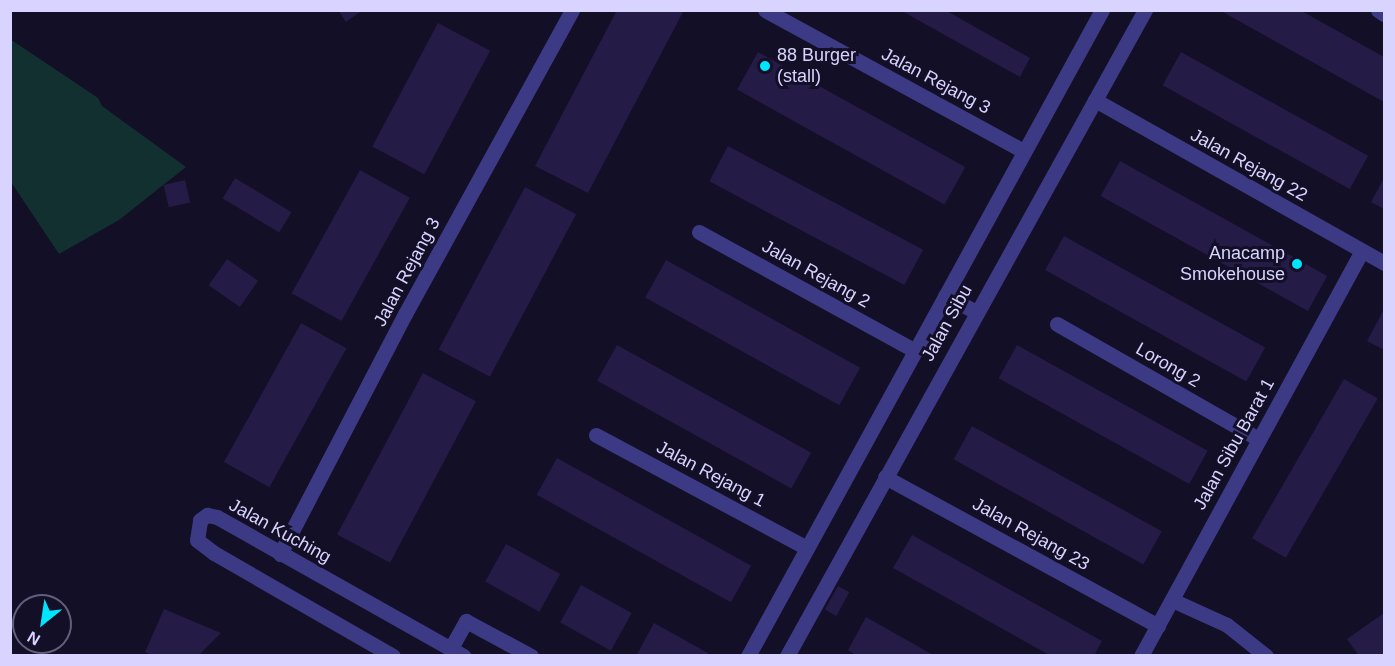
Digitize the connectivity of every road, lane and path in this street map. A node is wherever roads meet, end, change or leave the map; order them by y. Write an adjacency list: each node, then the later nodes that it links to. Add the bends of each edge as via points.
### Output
1 (572, 10): 20 (street, Jalan Rejang 3)
2 (765, 10): 8 (street, Jalan Rejang 3)
3 (1102, 10): 8 (street, Jalan Sibu)
4 (1145, 10): 7 (street, Jalan Sibu)
5 (1378, 10): 6 (street)
6 (1384, 14)
7 (1095, 100): 10 (street, Jalan Rejang 22); 13 (street, Jalan Sibu)
8 (1024, 151): 12 (street, Jalan Sibu)
9 (699, 231): 15 (street, Jalan Rejang 2)
10 (1362, 251): 11 (street, Jalan Rejang 22); 17 (street, Jalan Sibu Barat 1)
11 (1384, 263)
12 (945, 296): 13 (street); 15 (street, Jalan Sibu)
13 (975, 311): 18 (street, Jalan Sibu)
14 (1058, 324): 17 (street, Lorong 2)
15 (914, 350): 19 (street, Jalan Sibu)
16 (596, 435): 19 (street, Jalan Rejang 1)
17 (1259, 439): 21 (street, Jalan Sibu Barat 1)
18 (885, 477): 22 (street, Jalan Rejang 23); 28 (street, Jalan Sibu)
19 (807, 548): 27 (street, Jalan Sibu)
20 (280, 554): 23 (street, Jalan Kuching, via 217,517 207,515 196,529 197,540 214,553); 24 (street, Jalan Kuching)
21 (1172, 600): 22 (street, Jalan Sibu Barat 1); 30 (street, via 1227,625)
22 (1158, 626): 29 (street, Jalan Sibu Barat 1)
23 (371, 651): 25 (street, Jalan Kuching)
24 (458, 652): 26 (street, via 466,621)
25 (393, 656)
26 (531, 656)
27 (748, 656)
28 (787, 656)
29 (1141, 656)
30 (1266, 656)

